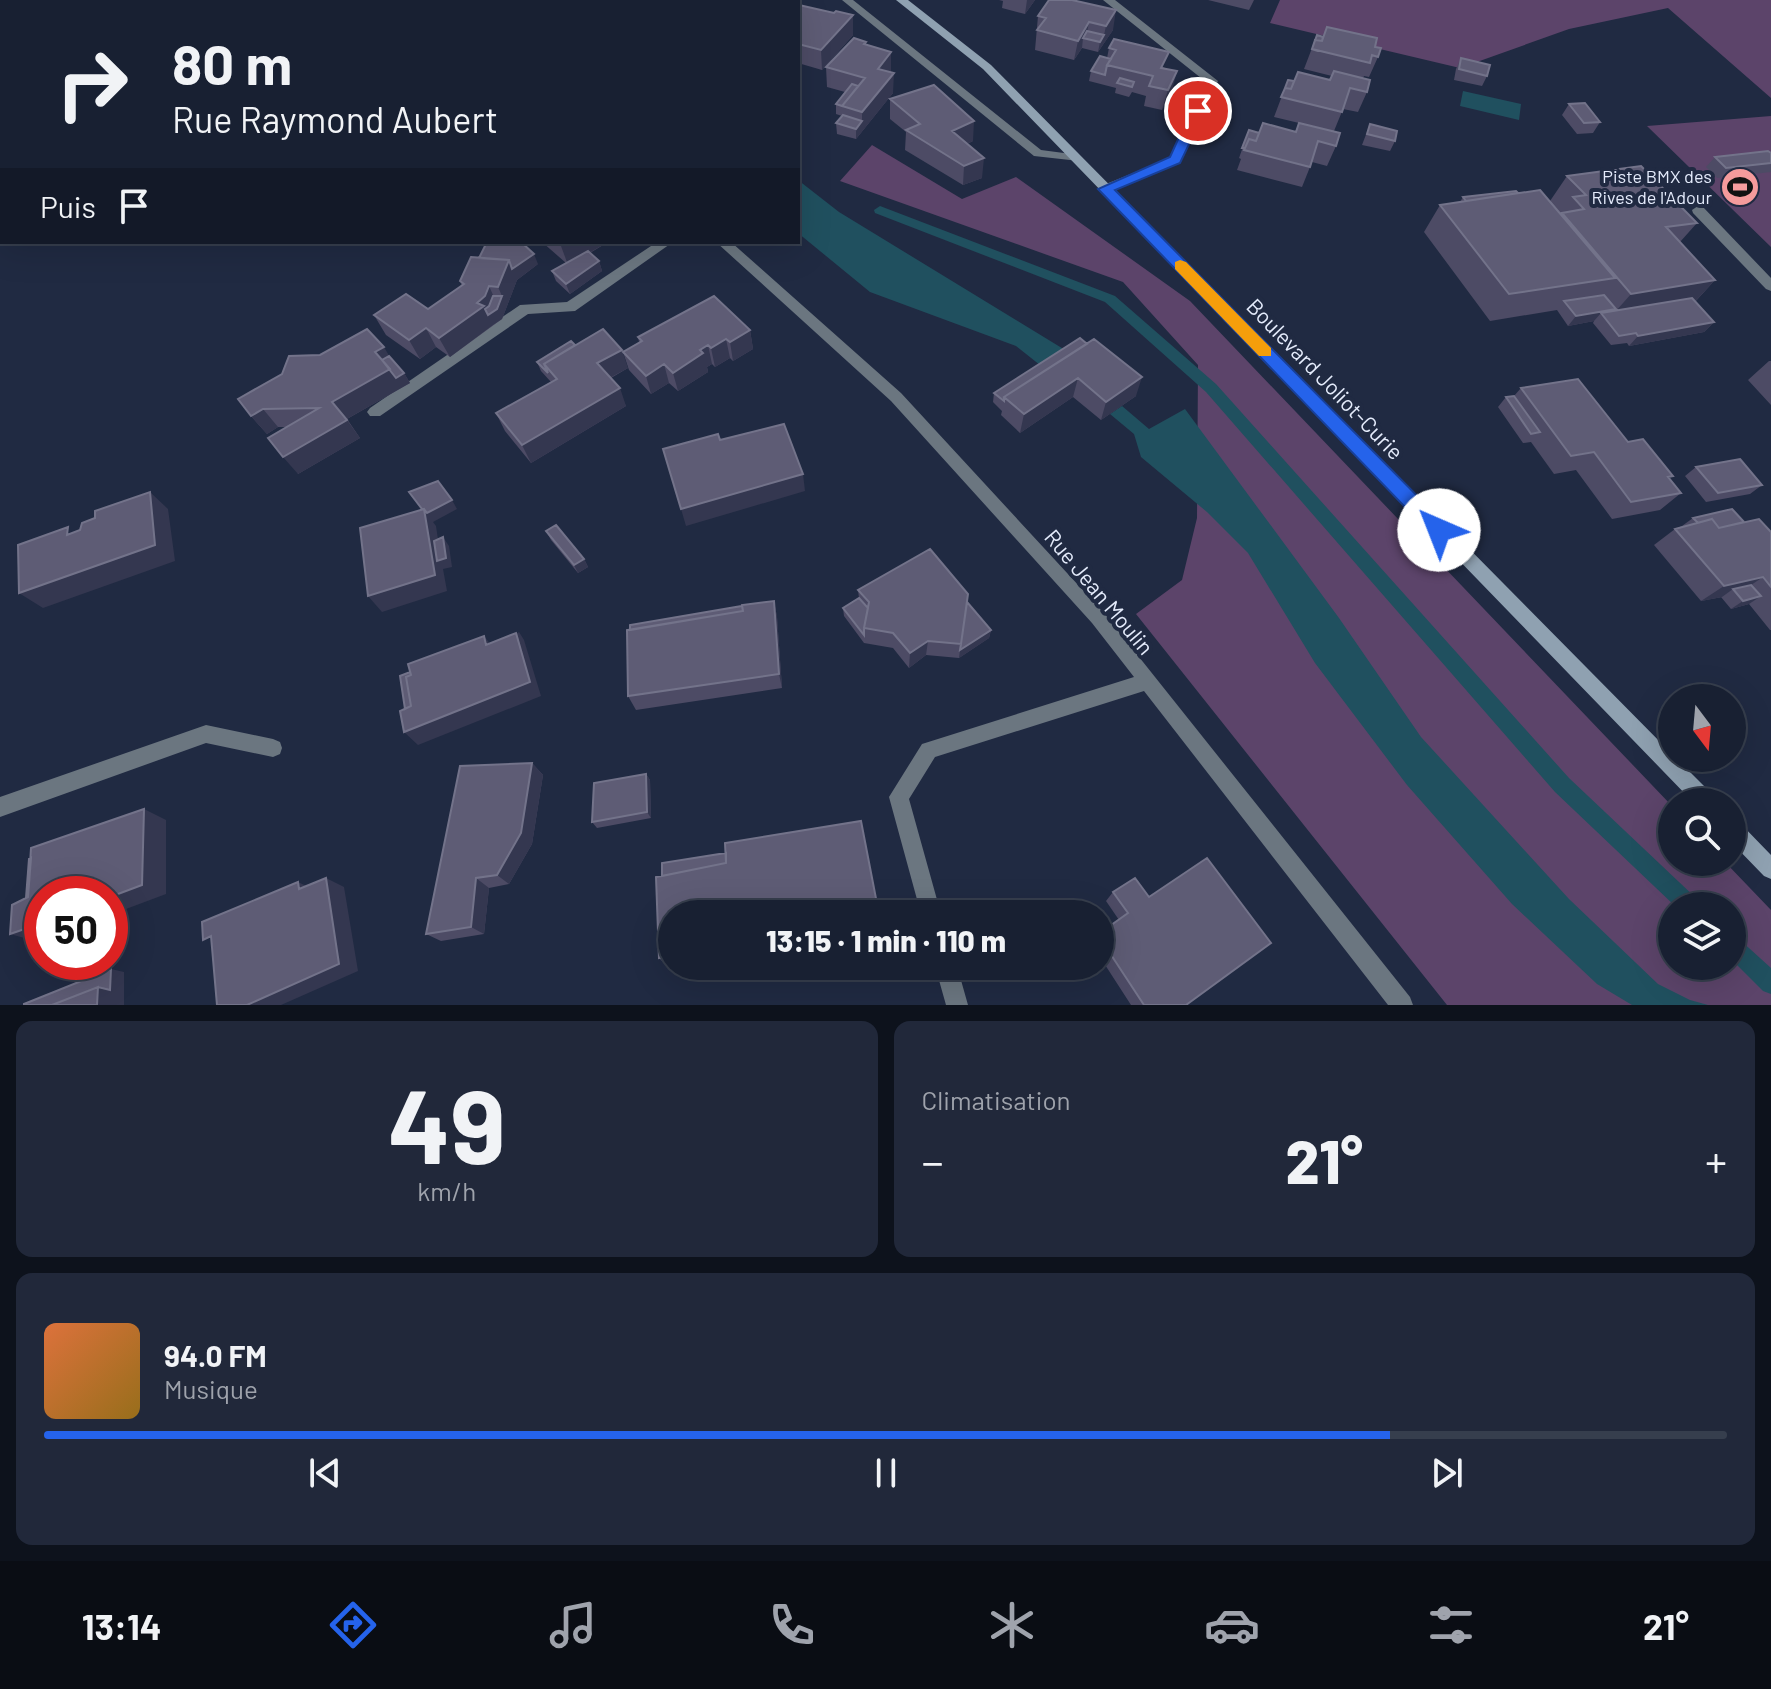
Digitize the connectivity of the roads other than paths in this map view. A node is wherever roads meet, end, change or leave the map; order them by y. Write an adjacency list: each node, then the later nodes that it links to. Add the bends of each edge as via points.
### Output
1 (847, 0): 4 (street, via 1038,153)
2 (901, 0): 4 (main road, Boulevard Joliot-Curie, via 987,67)
3 (1108, 0): 5 (street, via 1212,81 1175,160)
4 (1075, 158): 5 (main road, Boulevard Joliot-Curie)
5 (1105, 189): 13 (main road, Boulevard Joliot-Curie)
6 (1698, 210): 9 (street)
7 (663, 244): 10 (street, via 570,307 525,309)
8 (725, 244): 11 (street, Rue Jean Moulin, via 896,397 1098,618)
9 (1771, 286)
10 (375, 412)
11 (1146, 682): 17 (street, via 929,750 899,797); 20 (street, Rue Jean Moulin)
12 (273, 748): 14 (street, via 206,734)
13 (1692, 788)
14 (0, 807)
15 (1746, 843): 16 (main road)
16 (1771, 868)
17 (927, 900)
18 (950, 980): 19 (street)
19 (957, 1005)
20 (1402, 1005)

